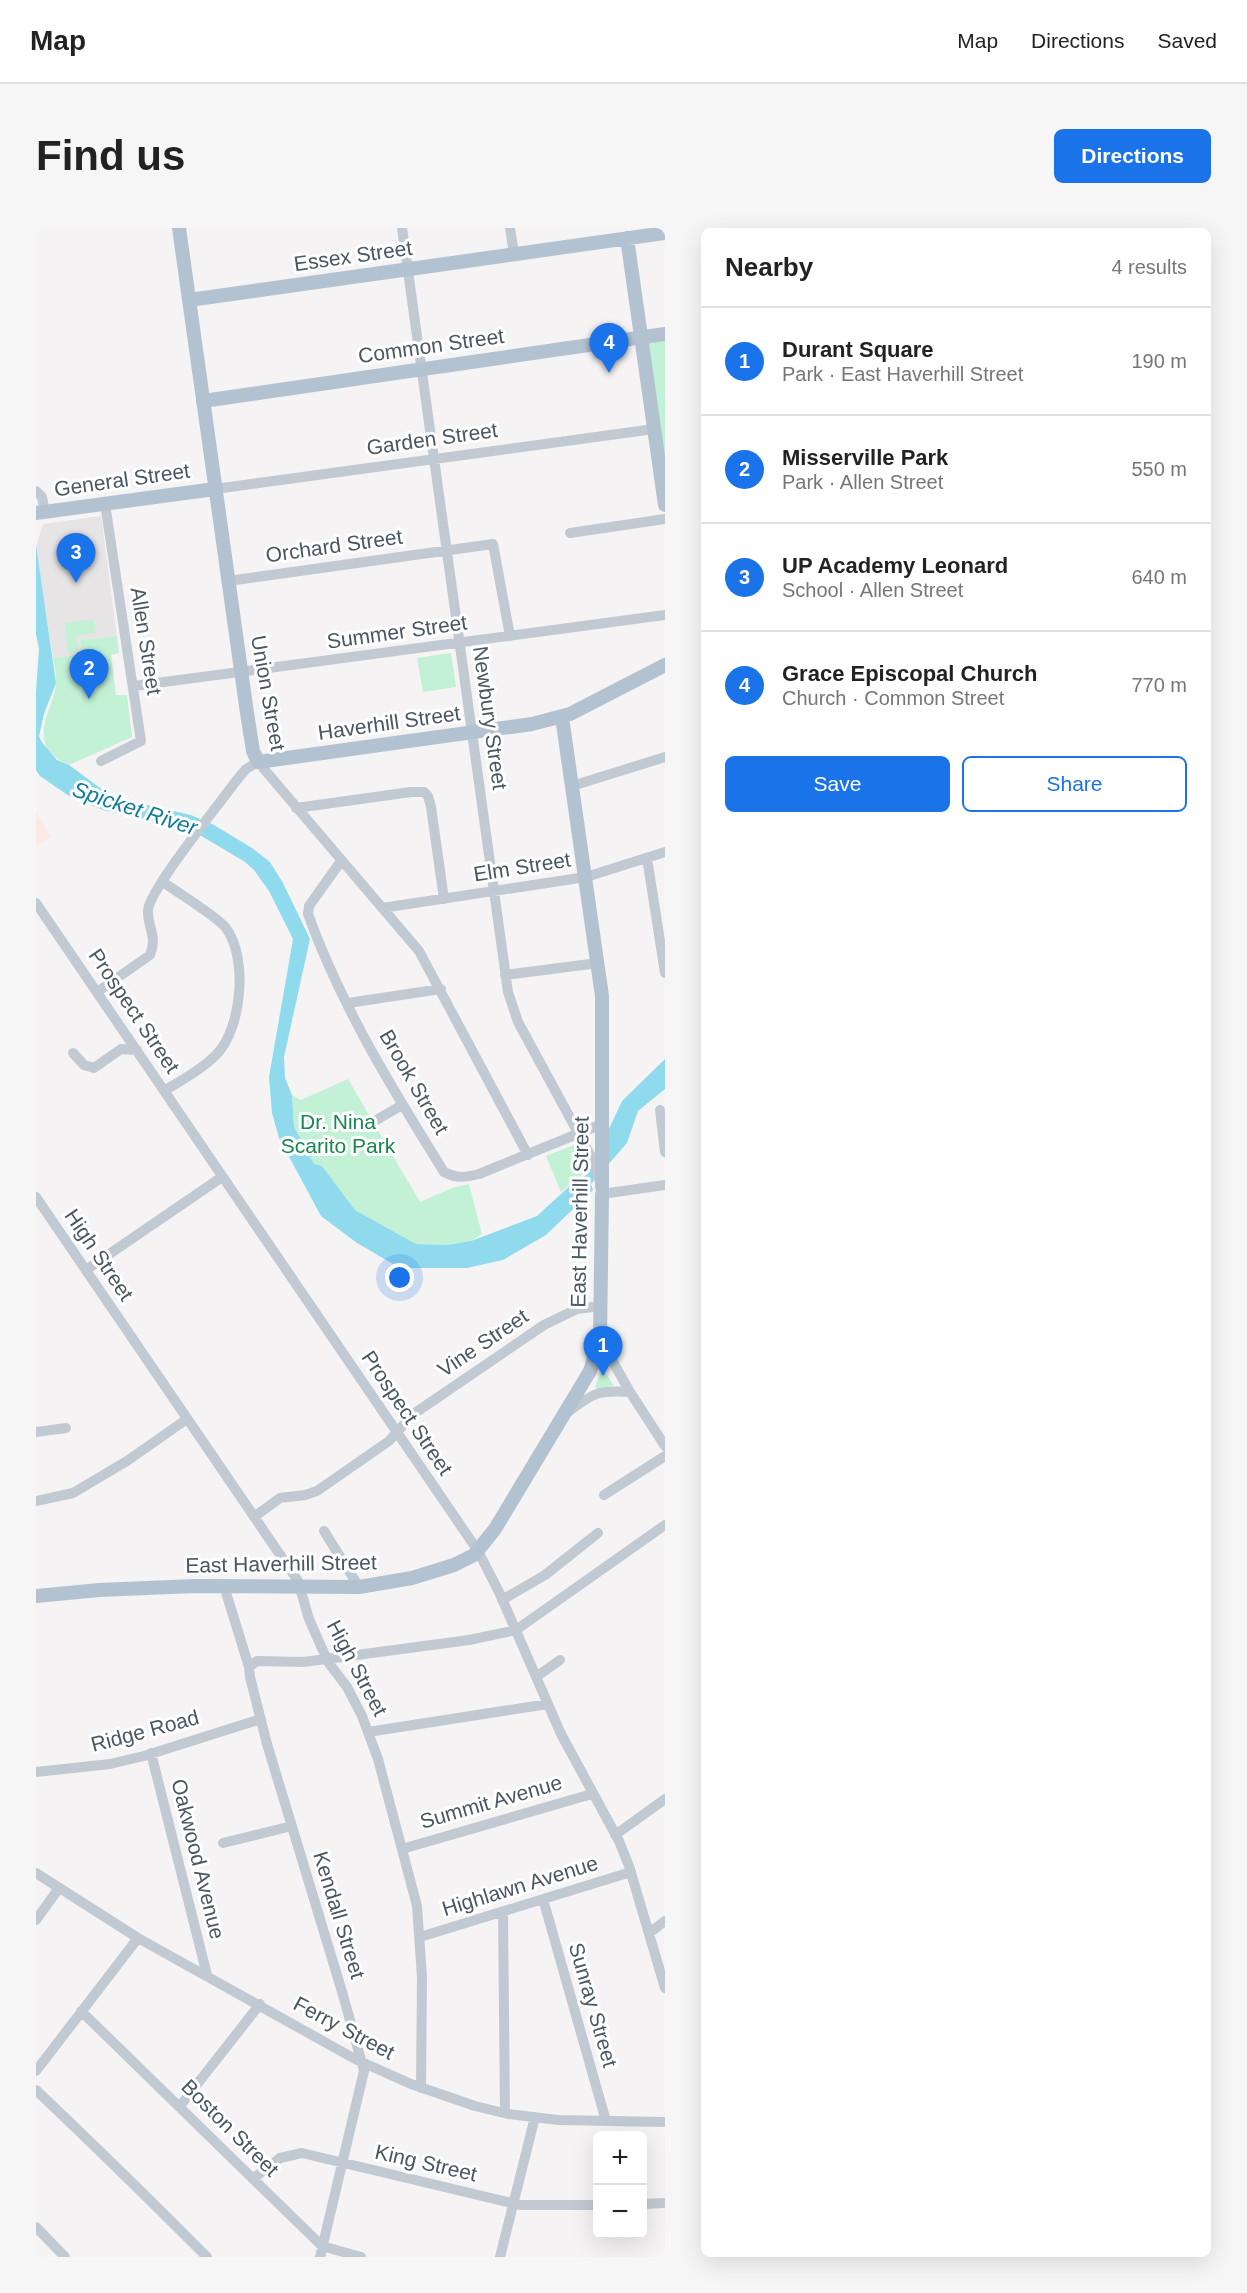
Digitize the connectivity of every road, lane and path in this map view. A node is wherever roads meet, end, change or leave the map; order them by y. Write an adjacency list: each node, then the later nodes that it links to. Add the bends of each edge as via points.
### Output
1 (179, 228): 8 (main road, Union Street)
2 (402, 228): 7 (street, Newbury Street)
3 (510, 228): 6 (street)
4 (665, 232): 5 (main road, Essex Street)
5 (627, 233): 6 (main road, Essex Street); 10 (main road)
6 (513, 254): 7 (main road, Essex Street)
7 (408, 269): 8 (main road, Essex Street); 11 (street, Newbury Street)
8 (189, 300): 12 (main road, Union Street)
9 (665, 334): 10 (main road, Common Street)
10 (642, 337): 11 (main road, Common Street); 13 (main road)
11 (421, 369): 12 (main road, Common Street); 14 (street, Newbury Street)
12 (203, 401): 15 (main road, Union Street)
13 (654, 429): 14 (street, Garden Street); 18 (main road)
14 (434, 459): 15 (street, Garden Street); 22 (street, Newbury Street)
15 (214, 489): 17 (main road, General Street); 23 (main road, Union Street)
16 (36, 491): 19 (street, via 42,497)
17 (105, 504): 19 (main road, General Street); 29 (street, Allen Street)
18 (665, 505)
19 (40, 513)
20 (665, 519): 21 (street)
21 (570, 533)
22 (446, 550): 23 (street, Orchard Street); 25 (street, Orchard Street, via 493,544); 26 (street, Newbury Street)
23 (228, 581): 28 (main road, Union Street)
24 (665, 615): 25 (street, Summer Street)
25 (510, 636): 26 (street, Summer Street)
26 (459, 643): 28 (street, Summer Street); 31 (street, Newbury Street)
27 (665, 665): 30 (main road, Haverhill Street)
28 (241, 673): 29 (street, Summer Street); 34 (main road, Union Street)
29 (134, 686): 33 (street, Allen Street, via 141,741)
30 (562, 717): 31 (main road, Haverhill Street); 35 (main road, East Haverhill Street)
31 (472, 732): 34 (main road, Haverhill Street); 42 (street, Newbury Street)
32 (665, 757): 35 (street)
33 (101, 761)
34 (258, 762): 36 (street, Union Street); 41 (street, via 246,769)
35 (572, 786): 40 (main road, East Haverhill Street)
36 (296, 808): 39 (street, Union Street); 43 (street, via 424,792 431,807)
37 (665, 852): 38 (street, Elm Street)
38 (647, 858): 40 (street, Elm Street); 47 (street)
39 (341, 861): 45 (street, Union Street); 51 (street, Brook Street, via 309,906 308,914)
40 (586, 877): 42 (street, Elm Street); 46 (main road, East Haverhill Street)
41 (163, 882): 50 (street, via 148,910 154,935 150,956); 54 (street, via 224,926 234,940 240,975 229,1036 217,1054)
42 (494, 891): 43 (street, Elm Street); 48 (street, Newbury Street)
43 (444, 899): 45 (street, Elm Street)
44 (36, 903): 50 (street, Prospect Street)
45 (382, 908): 49 (street, Union Street, via 419,951)
46 (598, 963): 48 (street); 58 (main road, East Haverhill Street, via 603,1008)
47 (665, 973)
48 (505, 975): 59 (street, Newbury Street, via 518,1022)
49 (441, 989): 51 (street); 61 (street, Union Street)
50 (97, 992): 52 (street, Prospect Street)
51 (348, 1003): 55 (street, Brook Street)
52 (137, 1050): 53 (street, via 121,1049 94,1068 84,1065); 54 (street, Prospect Street)
53 (73, 1053)
54 (164, 1091): 62 (street, Prospect Street)
55 (402, 1105): 57 (street); 61 (street, Brook Street, via 444,1172 454,1177 479,1174)
56 (660, 1110): 60 (street)
57 (373, 1122)
58 (602, 1128): 59 (street, Brook Street); 64 (main road, East Haverhill Street)
59 (580, 1137): 61 (street, Brook Street); 64 (street, Newbury Street, via 594,1162)
60 (665, 1152)
61 (528, 1155)
62 (222, 1177): 66 (street); 73 (street, Prospect Street)
63 (665, 1185): 64 (street)
64 (602, 1190): 67 (main road, East Haverhill Street)
65 (36, 1197): 66 (street, High Street)
66 (86, 1270): 71 (street, High Street)
67 (601, 1306): 68 (main road, East Haverhill Street); 73 (street, Vine Street, via 577,1309 544,1325 412,1415)
68 (600, 1339): 69 (street); 70 (main road, East Haverhill Street, via 590,1371)
69 (630, 1392): 70 (street, via 590,1395); 75 (street)
70 (567, 1412): 83 (main road, East Haverhill Street)
71 (187, 1419): 78 (street, via 73,1493); 79 (street, High Street)
72 (66, 1428): 74 (street)
73 (397, 1431): 79 (street, Vine Street, via 389,1441 317,1491 284,1497); 83 (street, Prospect Street)
74 (36, 1432)
75 (665, 1446)
76 (665, 1456): 77 (street)
77 (604, 1495)
78 (36, 1501)
79 (254, 1517): 85 (street, High Street)
80 (665, 1525): 89 (street)
81 (324, 1531): 86 (street)
82 (598, 1533): 88 (street, via 545,1575)
83 (478, 1551): 86 (main road, East Haverhill Street, via 465,1561 436,1571); 88 (street, Prospect Street)
84 (224, 1586): 85 (main road, East Haverhill Street); 87 (main road, East Haverhill Street); 92 (street, Kendall Street)
85 (300, 1587): 86 (main road, East Haverhill Street); 90 (street, High Street)
86 (359, 1587)
87 (36, 1596)
88 (502, 1600): 89 (street, Prospect Street)
89 (516, 1630): 90 (street); 93 (street, Prospect Street)
90 (327, 1659): 92 (street, via 257,1661); 96 (street, High Street, via 347,1687)
91 (560, 1660): 93 (street)
92 (249, 1667): 95 (street, Kendall Street)
93 (536, 1677): 94 (street, Prospect Street)
94 (548, 1704): 96 (street); 99 (street, Prospect Street)
95 (261, 1719): 97 (street, Ridge Road); 101 (street, Kendall Street)
96 (368, 1731): 104 (street, High Street)
97 (152, 1753): 98 (street, Ridge Road, via 110,1764); 115 (street, Oakwood Avenue)
98 (36, 1772)
99 (592, 1794): 102 (street, Prospect Street); 104 (street, Summit Avenue)
100 (665, 1799): 102 (street)
101 (292, 1826): 103 (street); 119 (street, Kendall Street)
102 (615, 1835): 105 (street, Prospect Street)
103 (223, 1843)
104 (402, 1849): 113 (street, High Street, via 417,1906)
105 (630, 1872): 108 (street, Highlawn Avenue); 112 (street, Prospect Street)
106 (36, 1873): 107 (street, Ferry Street)
107 (59, 1888): 110 (street); 114 (street, Ferry Street)
108 (543, 1899): 109 (street, Highlawn Avenue); 126 (street, Sunray Street)
109 (503, 1912): 113 (street, Highlawn Avenue); 124 (street)
110 (36, 1920)
111 (665, 1921): 112 (street)
112 (648, 1933): 116 (street, Prospect Street)
113 (420, 1937): 121 (street, High Street)
114 (138, 1938): 115 (street, Ferry Street); 118 (street)
115 (207, 1975): 117 (street, Ferry Street)
116 (665, 1988)
117 (260, 2004): 119 (street, Ferry Street); 123 (street)
118 (81, 2012): 120 (street); 123 (street, Boston Street)
119 (361, 2062): 121 (street, Ferry Street); 128 (street, Kendall Street, via 364,2078)
120 (36, 2071)
121 (421, 2088): 124 (street, Ferry Street)
122 (36, 2091): 137 (street)
123 (180, 2106): 129 (street, Boston Street)
124 (505, 2114): 125 (street, Ferry Street)
125 (535, 2117): 126 (street, Ferry Street); 130 (street)
126 (606, 2121): 127 (street, Ferry Street)
127 (665, 2122)
128 (344, 2163): 129 (street, King Street, via 302,2153 280,2158); 130 (street, King Street); 135 (street, Kendall Street)
129 (254, 2178): 135 (street, Boston Street)
130 (514, 2204): 133 (street, King Street); 139 (street)
131 (647, 2204): 132 (street)
132 (665, 2204)
133 (593, 2205)
134 (36, 2227): 136 (street)
135 (321, 2252): 138 (street, Boston Street)
136 (65, 2257)
137 (207, 2257)
138 (361, 2257)
139 (500, 2257)

